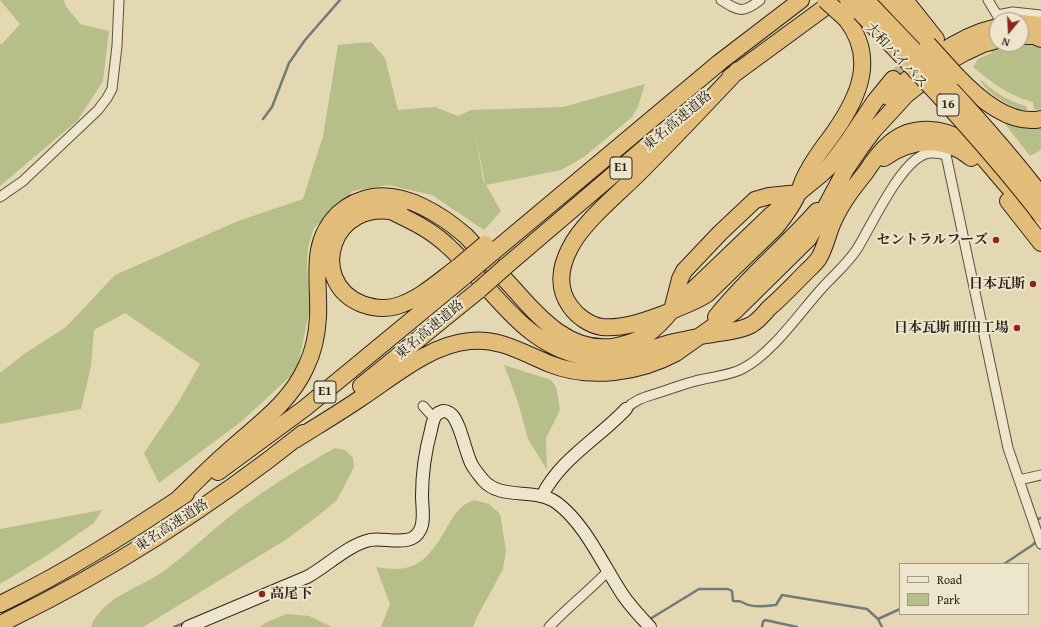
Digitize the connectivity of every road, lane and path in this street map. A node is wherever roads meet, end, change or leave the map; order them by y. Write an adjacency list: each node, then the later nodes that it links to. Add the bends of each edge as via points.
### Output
1 (119, 0): 33 (street, via 114,74 112,89 107,98 98,110 29,175)
2 (721, 0): 3 (street, via 742,10 752,7)
3 (760, 0)
4 (801, 0): 39 (highway, 東名高速道路 / E1, bridge, via 720,62 578,181)
5 (825, 0): 14 (highway, bridge)
6 (830, 0): 14 (highway, bridge)
7 (835, 0): 24 (highway, 東名高速道路 / E1)
8 (843, 0): 14 (highway, 大和バイパス / 16)
9 (866, 0): 32 (highway, 16, bridge, via 993,136)
10 (874, 0): 23 (highway, 大和バイパス / 16)
11 (886, 0): 23 (highway)
12 (905, 0): 23 (highway)
13 (988, 0): 15 (street, via 997,15 1013,12)
14 (850, 11): 25 (highway, 大和バイパス / 16); 31 (highway, via 860,43 863,64 860,83 849,109 808,171); 35 (highway, 16, bridge, via 913,67 984,144)
15 (1041, 15)
16 (1029, 24): 18 (highway)
17 (989, 25): 25 (highway, via 972,26 960,30)
18 (1041, 25)
19 (989, 28): 28 (highway, via 966,36 931,59 883,102)
20 (1029, 36): 21 (highway)
21 (1041, 39)
22 (989, 43): 34 (highway, via 948,62 894,107 846,169)
23 (928, 44): 26 (highway, 大和バイパス / 16)
24 (738, 70): 40 (highway, via 586,226 574,240 562,268 562,288 568,303 581,318 599,326 613,328 630,325); 45 (highway, 東名高速道路 / E1, bridge, via 397,358)
25 (900, 71): 28 (highway, via 875,101); 35 (highway, 大和バイパス / 16, via 932,94 981,147)
26 (956, 76): 27 (highway, via 1012,116 1023,120); 30 (highway, 大和バイパス / 16)
27 (1041, 119)
28 (849, 140): 31 (highway, via 828,167)
29 (865, 173): 34 (highway); 35 (highway, via 881,152 902,135 929,129 948,133 978,151); 38 (highway, via 891,153 919,142 956,148 975,161)
30 (1041, 187)
31 (799, 192): 40 (highway, via 776,227 707,294); 40 (highway, via 755,200 684,271)
32 (1041, 195)
33 (0, 197)
34 (838, 198): 36 (highway); 37 (highway); 41 (highway, via 796,234 726,304)
35 (1040, 220)
36 (828, 222): 37 (highway); 41 (highway, via 823,251 818,260 752,324 742,329)
37 (813, 241): 41 (highway, via 735,311)
38 (1041, 243)
39 (462, 271): 41 (highway, via 397,306 386,309 372,308 355,302 340,288 332,271 332,251 338,234 356,216 379,210 391,211 434,235 460,258 509,313 527,329 543,341 568,352 583,357 610,359 634,356 664,345); 49 (highway, 東名高速道路 / E1, via 364,360 305,408)
40 (672, 310): 49 (highway, via 653,332 640,339 611,347 584,345 562,335 542,320 475,245 443,219 428,210 393,197 373,197 353,203 332,220 319,247 316,336 313,351 300,378 269,417 224,455)
41 (702, 336): 45 (highway, via 666,358 631,369 596,373 563,369 497,342 469,340 444,346 408,366)
42 (423, 406): 44 (street)
43 (626, 409): 47 (street, via 640,398 738,371 761,357 847,262 895,183 910,166 924,154 946,155 1008,448); 48 (street, via 555,474)
44 (434, 418): 48 (street, via 443,411 452,415 471,464 491,487 506,492); 54 (street, via 425,454 422,526 419,533 402,540 380,539 360,543 307,577)
45 (295, 440): 53 (highway, 東名高速道路 / E1, via 228,489 147,542 69,589)
46 (1041, 475): 47 (street)
47 (1019, 480): 50 (street)
48 (542, 496): 51 (street, via 567,512 592,543)
49 (178, 500): 52 (highway, 東名高速道路 / E1, via 95,553)
50 (1041, 544)
51 (608, 571): 55 (street, via 592,589 564,611); 56 (street, via 625,598)
52 (0, 604)
53 (0, 624)
54 (188, 627)
55 (549, 627)
56 (650, 627)

